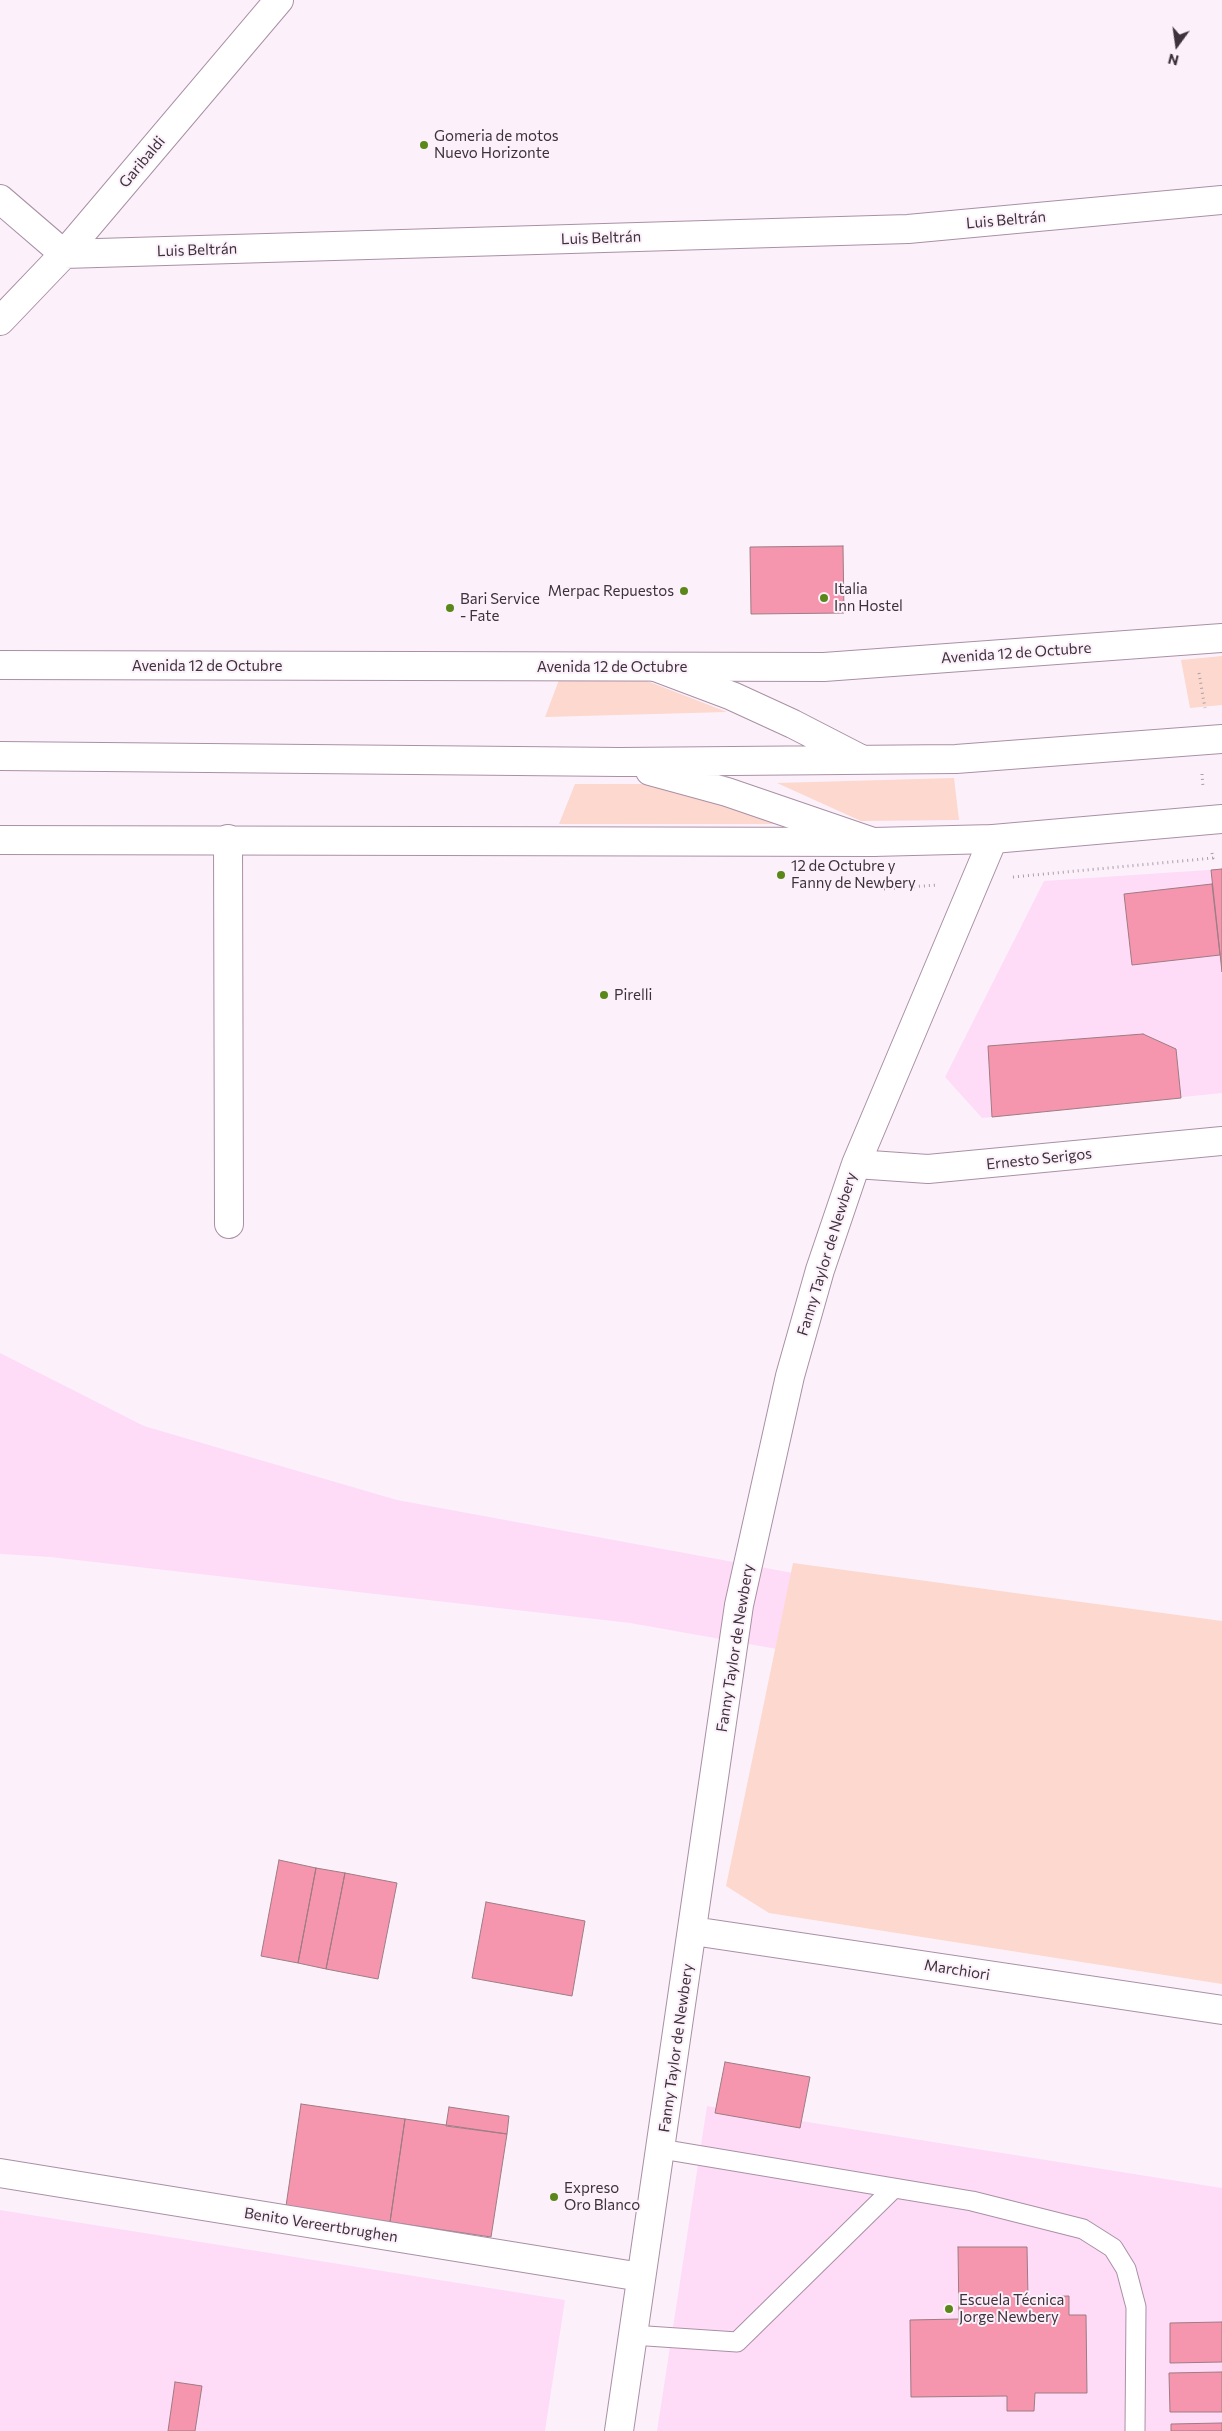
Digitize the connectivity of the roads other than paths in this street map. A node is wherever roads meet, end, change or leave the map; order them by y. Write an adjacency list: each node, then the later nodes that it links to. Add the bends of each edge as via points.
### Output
1 (279, 0): 4 (street, Garibaldi)
2 (0, 199): 4 (street)
3 (1222, 200): 4 (street, Luis Beltrán, via 908,229)
4 (64, 254): 5 (street, Garibaldi)
5 (0, 321)
6 (1222, 638): 8 (street, Avenida 12 de Octubre, via 824,667)
7 (0, 665): 8 (street, Avenida 12 de Octubre)
8 (655, 667): 11 (street, via 740,700)
9 (1222, 739): 11 (street, via 956,759)
10 (0, 756): 12 (street)
11 (862, 760): 12 (street)
12 (620, 762): 17 (street, via 727,792)
13 (1222, 819): 15 (street)
14 (228, 839): 16 (street); 17 (street); 20 (street)
15 (992, 839): 17 (street); 19 (street, Fanny Taylor de Newbery)
16 (0, 840)
17 (874, 842)
18 (1222, 1141): 19 (street, Ernesto Serigos, via 928,1169)
19 (856, 1164): 21 (street, Fanny Taylor de Newbery, via 820,1270 790,1376 740,1605)
20 (229, 1224)
21 (693, 1930): 22 (street, Marchiori); 23 (street, Fanny Taylor de Newbery)
22 (1222, 2010)
23 (660, 2149): 25 (lane); 26 (street, Fanny Taylor de Newbery)
24 (0, 2173): 26 (street, Benito Vereertbrughen)
25 (894, 2188): 27 (lane, via 736,2342); 29 (lane, via 972,2201 1083,2229 1114,2248 1126,2269 1136,2307)
26 (641, 2277): 27 (street, Fanny Taylor de Newbery)
27 (632, 2335): 28 (street, Fanny Taylor de Newbery)
28 (619, 2431)
29 (1135, 2431)

